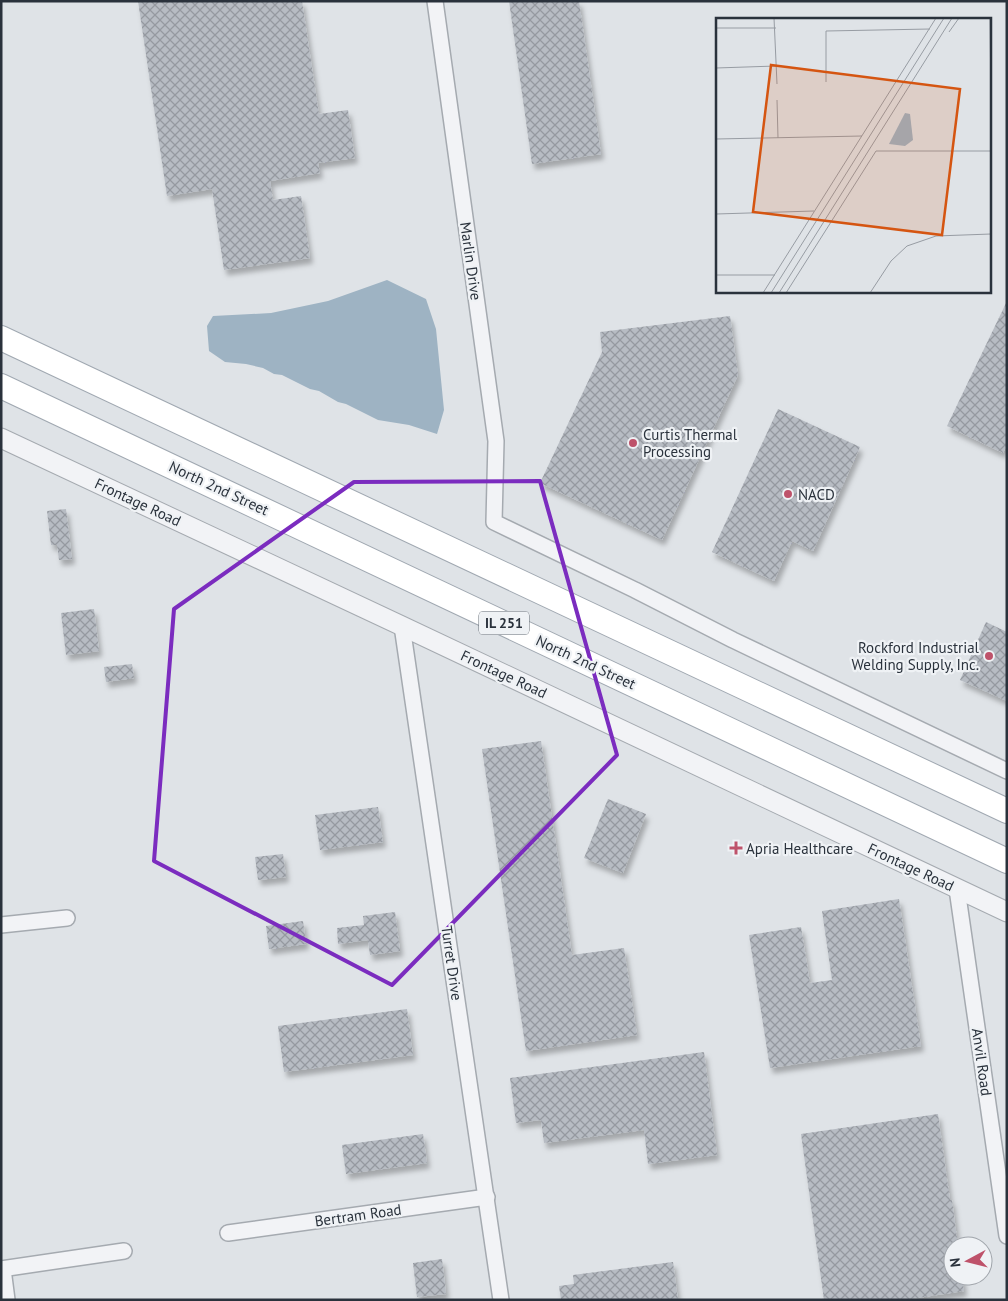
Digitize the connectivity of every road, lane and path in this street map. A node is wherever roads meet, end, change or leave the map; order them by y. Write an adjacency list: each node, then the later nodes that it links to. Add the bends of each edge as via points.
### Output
1 (435, 1): 6 (street, Marlin Drive, via 496,441 494,522)
2 (1, 338): 7 (main road)
3 (1, 386): 8 (main road, North 2nd Street / IL 251)
4 (1, 438): 5 (street, Frontage Road)
5 (402, 626): 9 (street, Frontage Road); 13 (street, Turret Drive)
6 (1007, 771)
7 (1007, 811)
8 (1007, 861)
9 (957, 889): 10 (street, Frontage Road); 15 (street, Anvil Road)
10 (1007, 912)
11 (67, 918): 12 (street)
12 (1, 925)
13 (487, 1197): 14 (street, Bertram Road); 19 (street, Turret Drive)
14 (228, 1233)
15 (1007, 1236)
16 (124, 1250): 17 (street)
17 (2, 1269): 18 (street)
18 (7, 1300)
19 (501, 1300)

